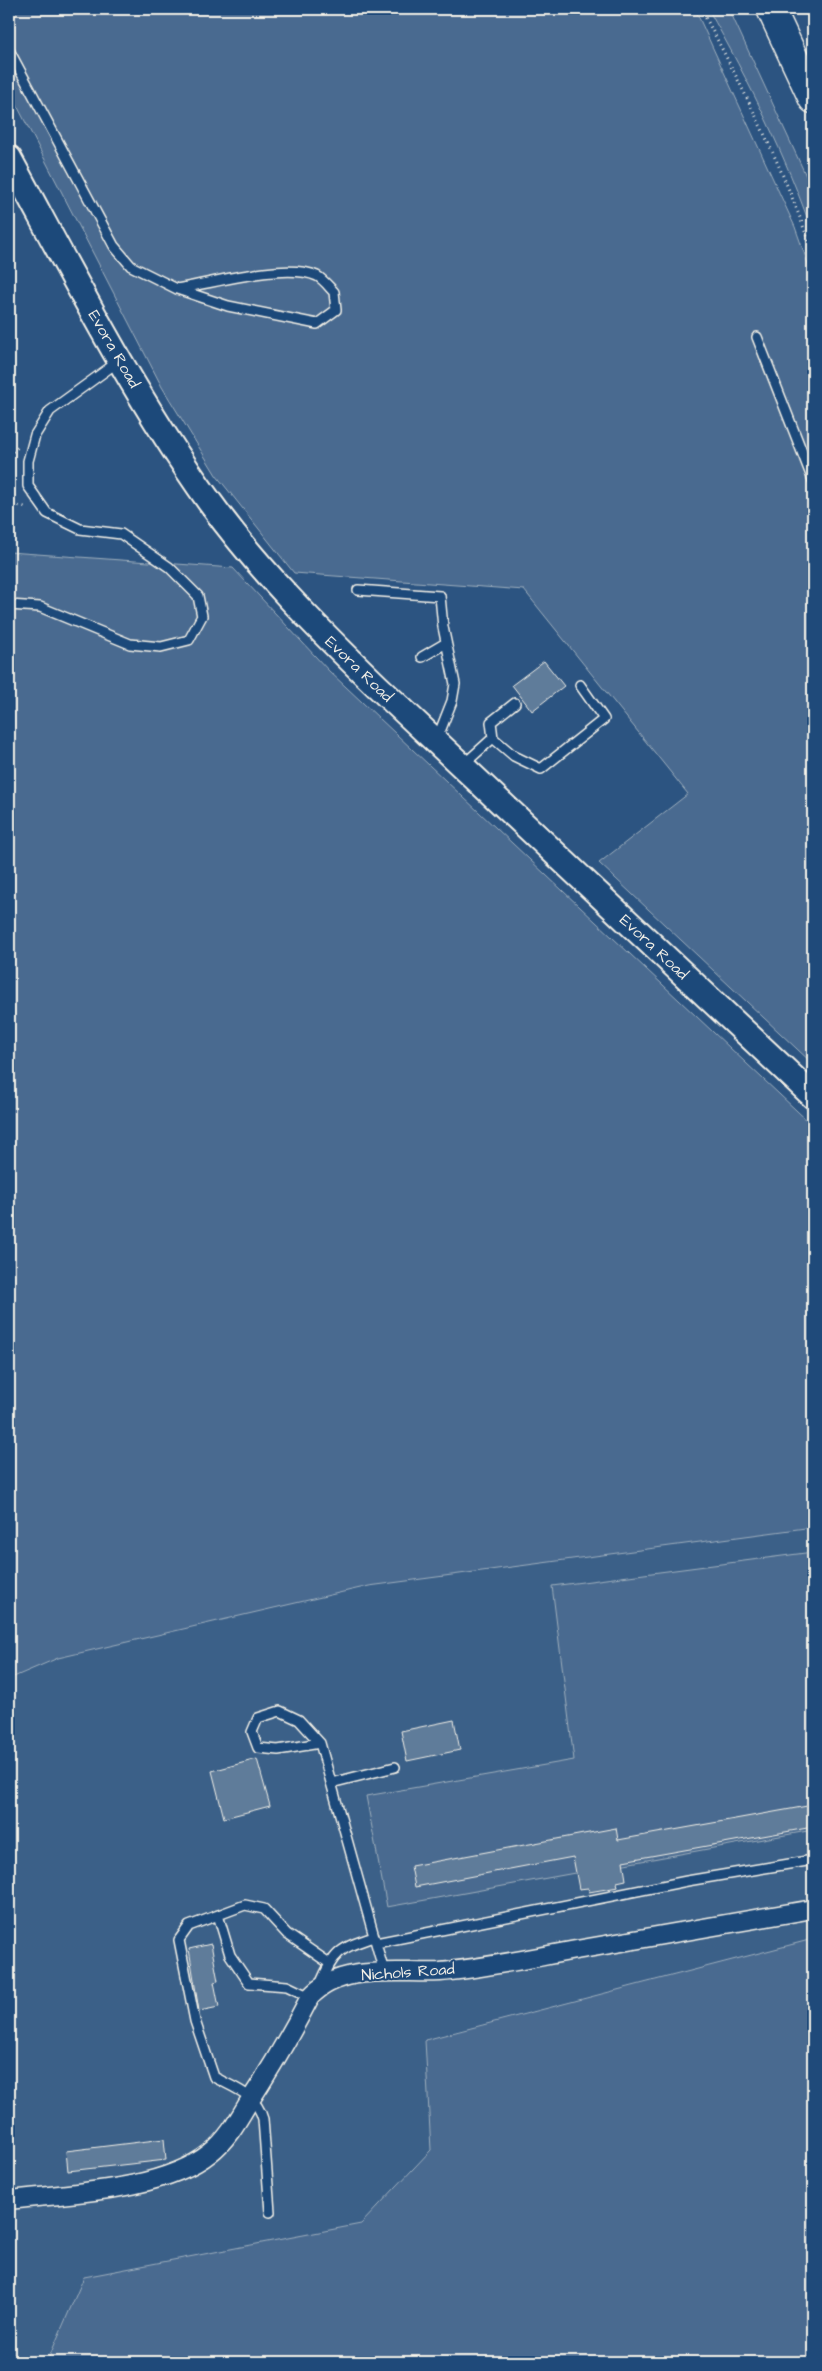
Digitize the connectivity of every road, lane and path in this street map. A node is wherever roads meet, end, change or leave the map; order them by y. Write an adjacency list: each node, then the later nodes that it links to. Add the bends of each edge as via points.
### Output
1 (701, 9): 6 (path, via 782,171)
2 (771, 9): 4 (highway)
3 (9, 50): 7 (lane, via 114,246 131,266)
4 (813, 99)
5 (9, 158): 9 (street, Evora Road)
6 (813, 254)
7 (177, 289): 7 (lane, via 228,306 317,324 336,310 334,292 318,277 297,271 256,274)
8 (756, 337): 10 (lane)
9 (119, 361): 12 (lane, via 50,411 35,435 28,462 28,486 47,513 80,529 121,534 169,567 198,596 202,616 189,640 161,647 130,644 40,607); 18 (street, Evora Road, via 174,452 264,570 331,642)
10 (813, 480)
11 (358, 590): 13 (lane, via 440,596)
12 (9, 605)
13 (446, 643): 14 (lane); 18 (lane, via 455,684)
14 (422, 657)
15 (580, 685): 17 (lane, via 604,718 542,768 514,756)
16 (515, 703): 17 (lane, via 491,722)
17 (493, 738): 19 (lane)
18 (436, 742): 19 (street, Evora Road)
19 (462, 766): 20 (street, Evora Road)
20 (813, 1096)
21 (320, 1743): 21 (lane, via 299,1720 280,1711 258,1718 252,1732 258,1748 278,1750); 23 (lane)
22 (395, 1767): 23 (lane)
23 (331, 1783): 27 (lane)
24 (813, 1860): 27 (lane)
25 (813, 1909): 29 (street, Nichols Road, via 497,1964 440,1972)
26 (218, 1916): 28 (lane, via 245,1905 264,1909 287,1934); 30 (lane, via 230,1955 249,1983); 31 (lane, via 189,1926 179,1940 195,2021 214,2077)
27 (375, 1940): 28 (lane, via 350,1944); 29 (lane)
28 (329, 1963): 30 (lane)
29 (384, 1972): 30 (street, Nichols Road, via 351,1976)
30 (315, 1992): 31 (street)
31 (252, 2098): 32 (street, via 211,2153 179,2172 142,2182); 33 (lane, via 264,2120)
32 (9, 2200)
33 (270, 2212)

